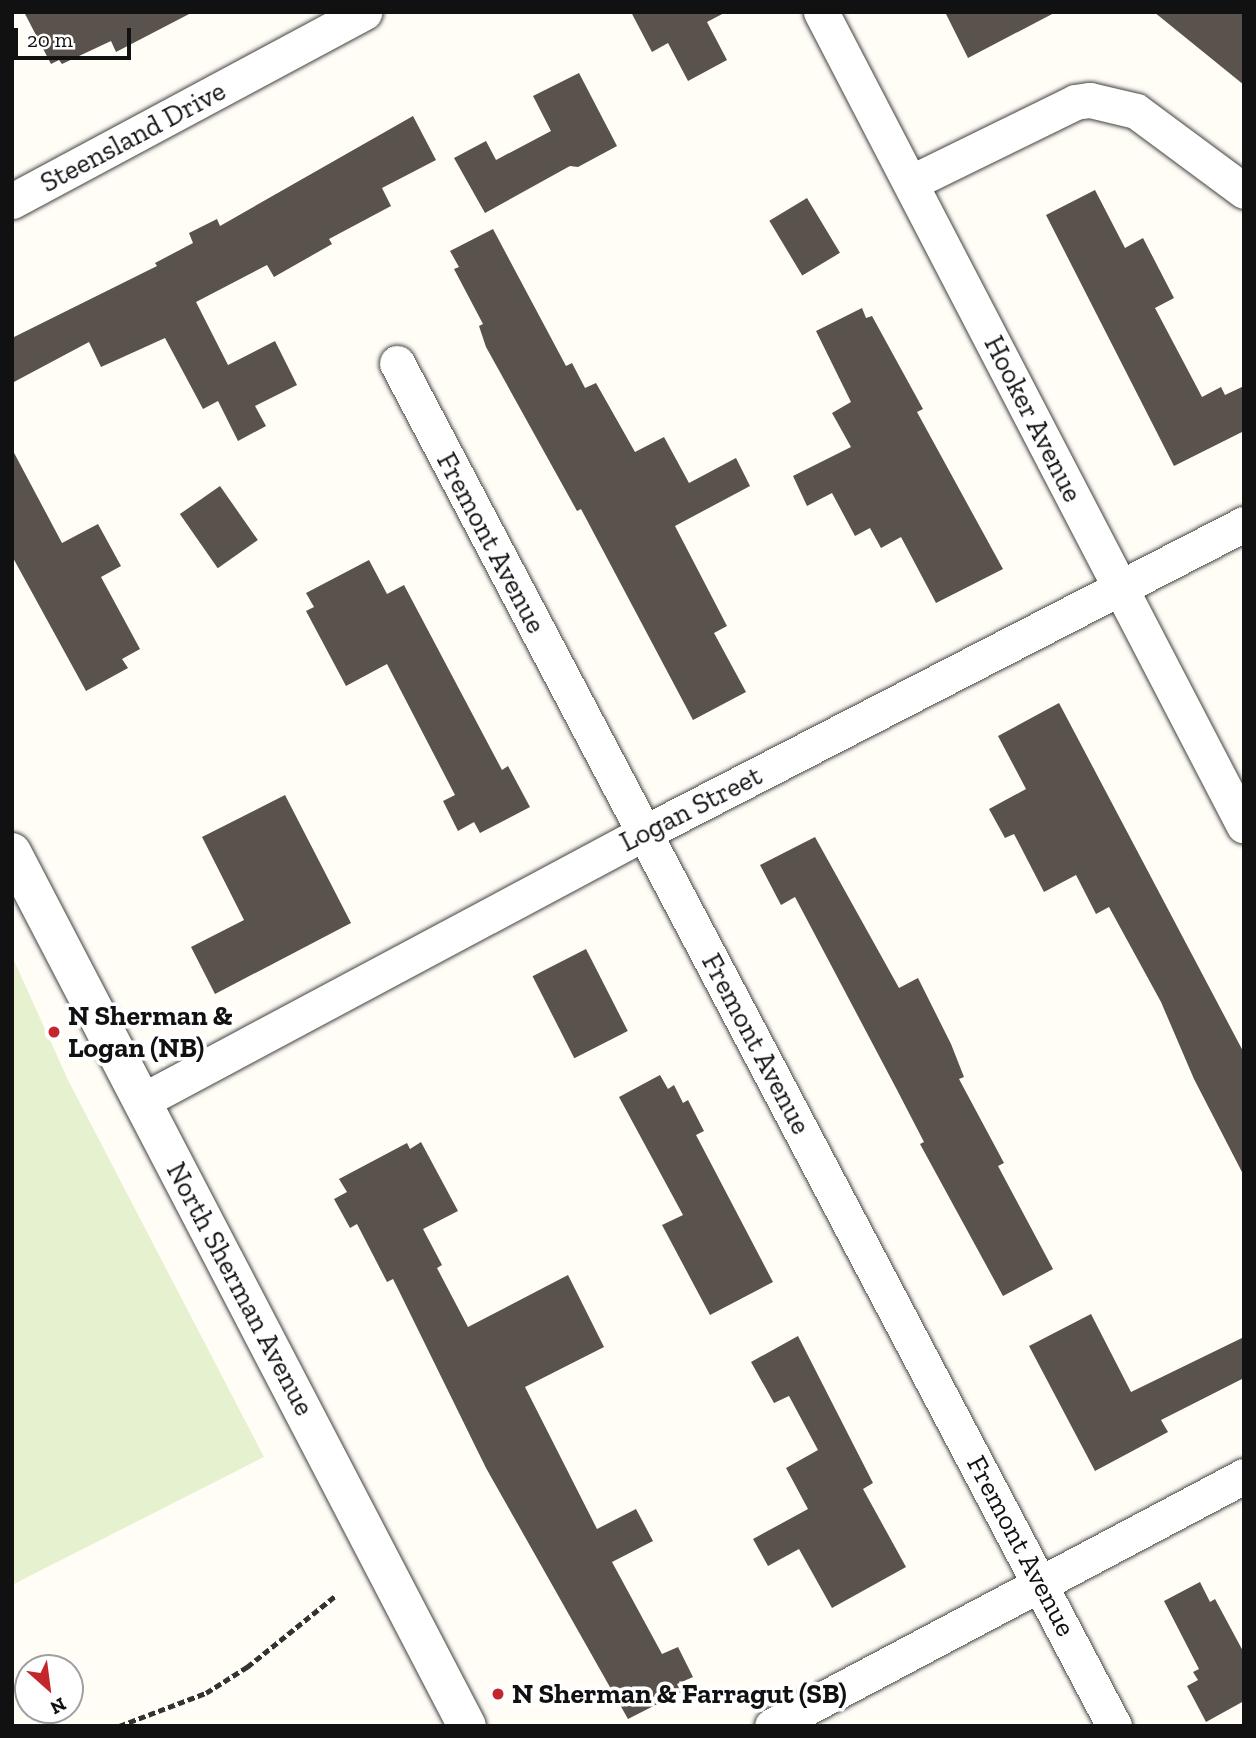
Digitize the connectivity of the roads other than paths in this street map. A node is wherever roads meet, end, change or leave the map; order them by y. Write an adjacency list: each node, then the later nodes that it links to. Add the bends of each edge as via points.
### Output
1 (365, 12): 5 (street, Steensland Drive)
2 (821, 12): 3 (street, Hooker Avenue)
3 (912, 181): 4 (street, via 1075,102 1090,100 1136,111); 8 (street, Hooker Avenue)
4 (1244, 191)
5 (12, 201)
6 (397, 363): 10 (street, Fremont Avenue)
7 (1244, 524): 8 (street, Logan Street)
8 (1119, 588): 9 (street, Hooker Avenue); 10 (street, Logan Street)
9 (1244, 826)
10 (644, 833): 12 (street, Logan Street); 14 (street, Fremont Avenue)
11 (12, 852): 12 (street, North Sherman Avenue)
12 (142, 1101): 15 (street, North Sherman Avenue)
13 (1244, 1476): 14 (street)
14 (1040, 1581): 16 (street); 17 (street, Fremont Avenue)
15 (467, 1726)
16 (772, 1726)
17 (1114, 1726)

